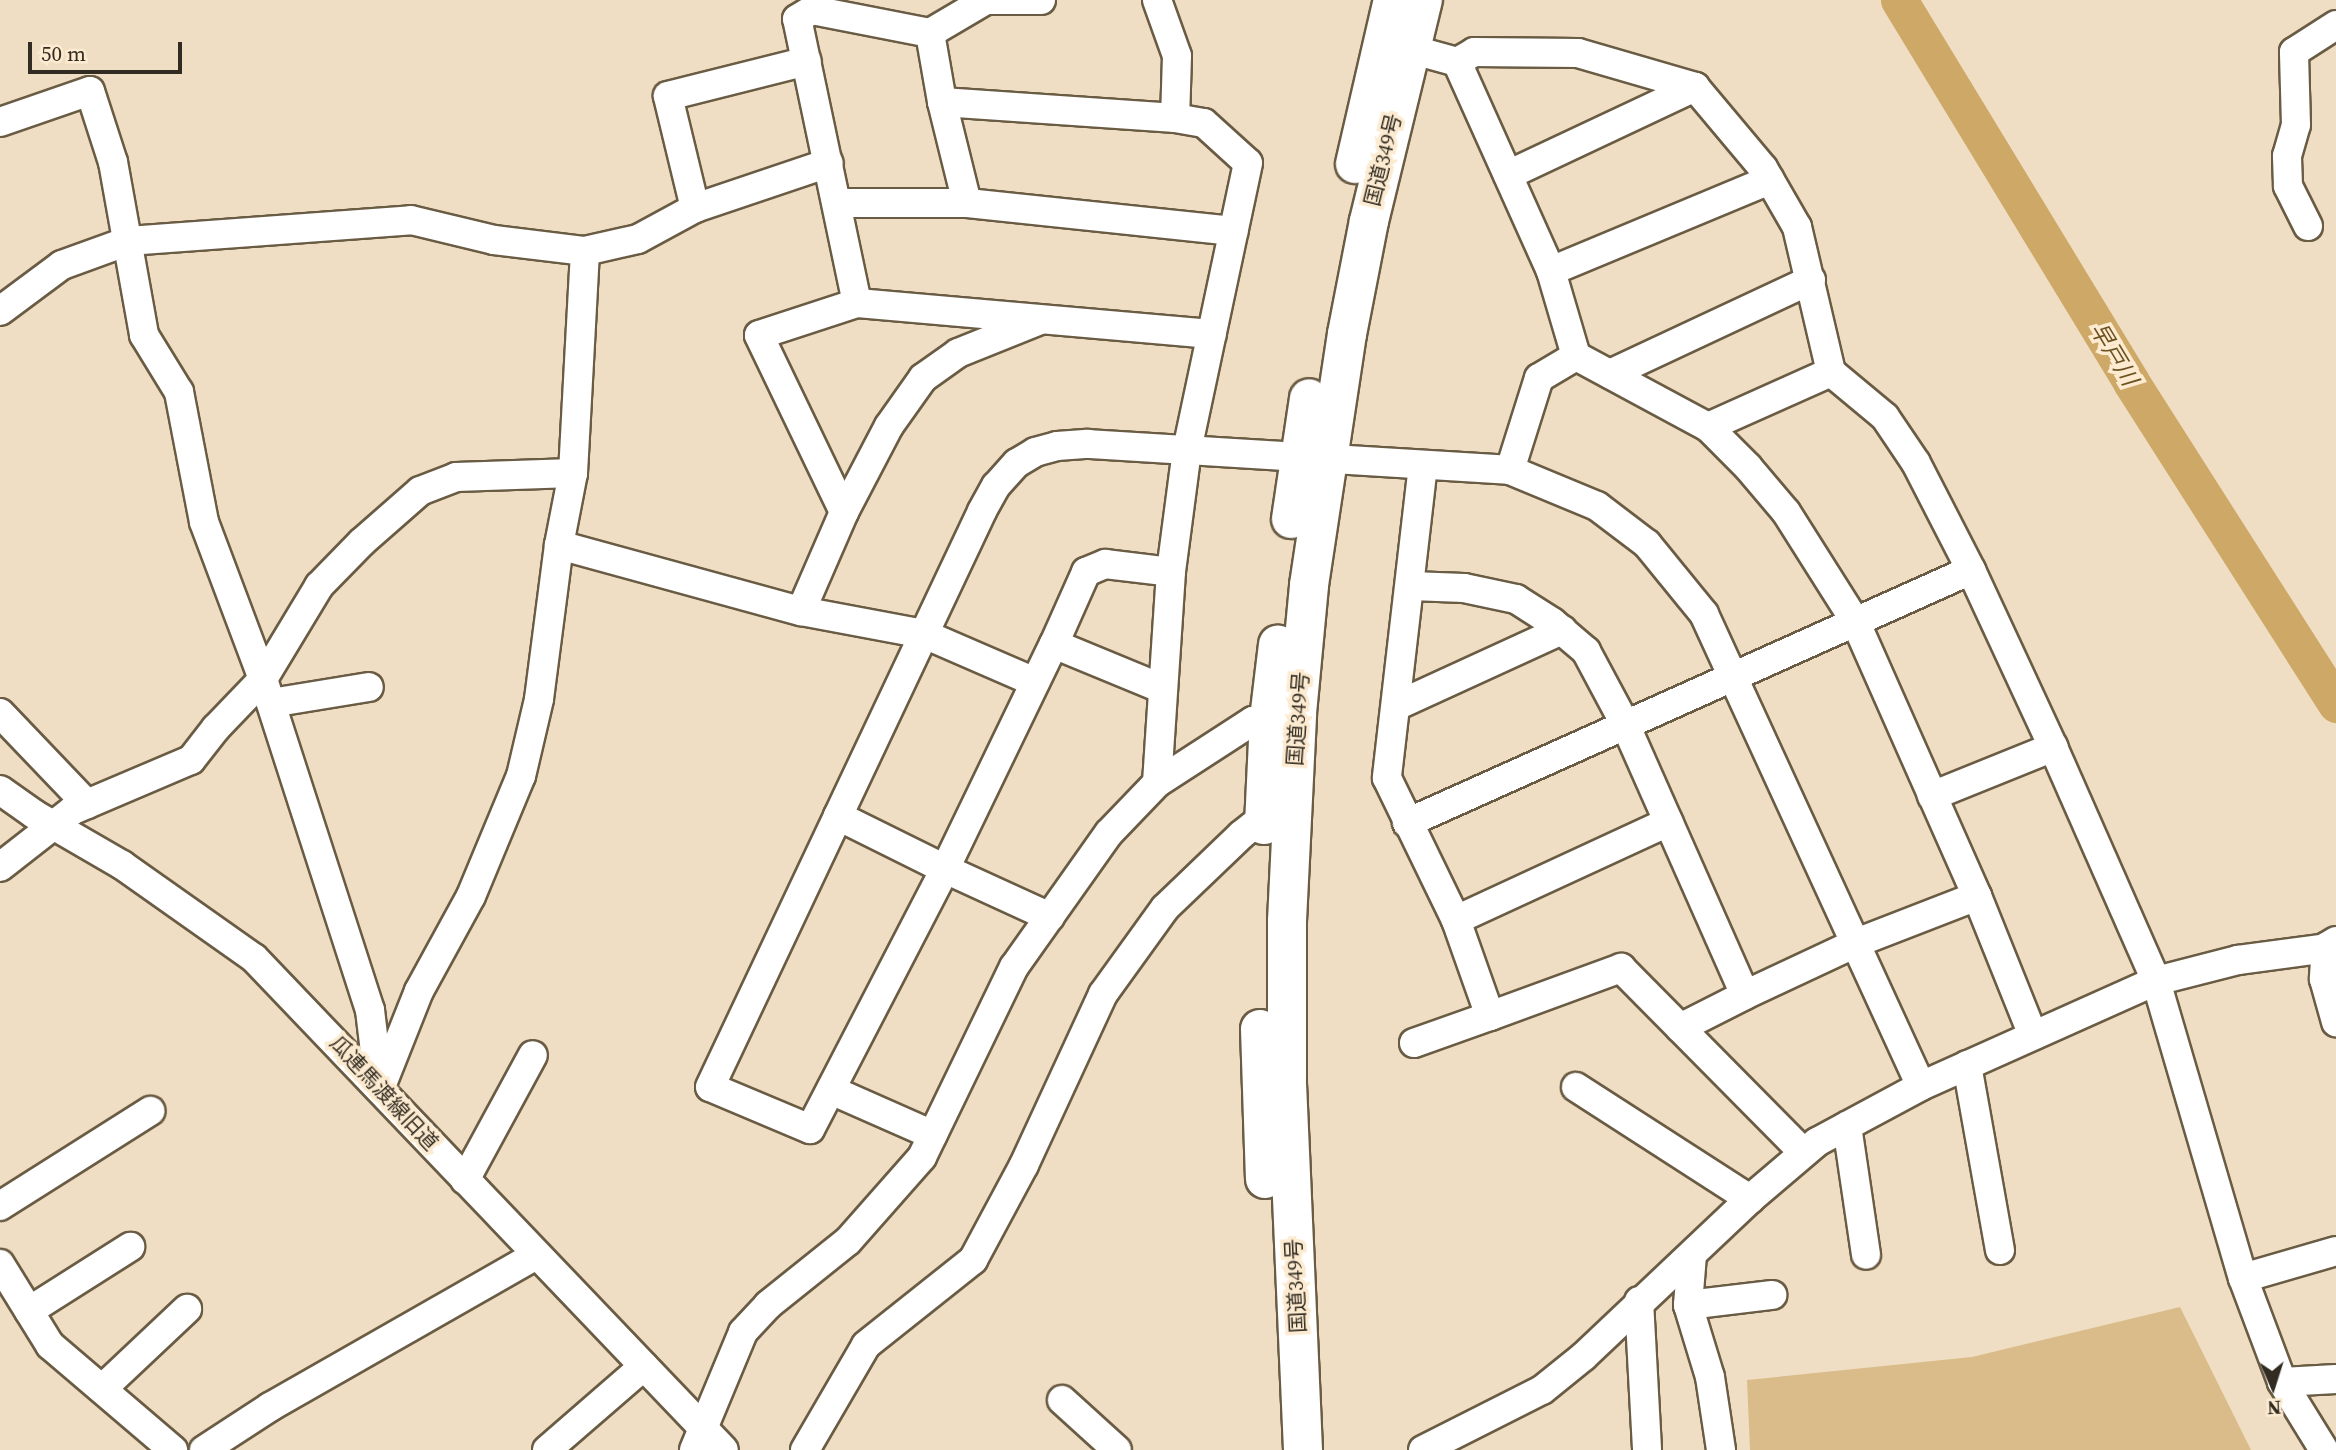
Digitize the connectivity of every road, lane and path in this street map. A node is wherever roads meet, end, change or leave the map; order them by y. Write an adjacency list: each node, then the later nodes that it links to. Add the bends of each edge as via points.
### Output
1 (1041, 0): 6 (street, via 986,0)
2 (1157, 0): 12 (street, via 1177,56)
3 (1393, 0): 37 (highway, 国道349号, via 1342,216)
4 (1423, 0): 7 (highway, 国道349号)
5 (2336, 25): 20 (street, via 2294,52 2296,125 2287,156 2288,186)
6 (930, 33): 8 (street, via 812,10 797,19); 11 (street)
7 (1410, 49): 9 (street); 37 (highway, 国道349号)
8 (807, 61): 14 (street); 19 (street, via 668,96)
9 (1457, 62): 10 (street, via 1474,52 1578,53); 15 (street)
10 (1695, 87): 15 (street); 16 (street)
11 (942, 102): 12 (street); 18 (street)
12 (1175, 118): 21 (street, via 1204,123 1248,163)
13 (0, 122): 22 (street, via 90,91 113,162)
14 (829, 163): 17 (street); 19 (street)
15 (1508, 175): 24 (street)
16 (1770, 180): 24 (street); 25 (street, via 1797,227)
17 (838, 203): 18 (street); 26 (street)
18 (967, 203): 21 (street)
19 (695, 208): 23 (street, via 638,239)
20 (2308, 226)
21 (1234, 231): 30 (street)
22 (128, 241): 23 (street, via 411,219 494,240); 27 (street, via 62,265); 55 (street, via 144,335 179,392 204,522)
23 (586, 251): 40 (street)
24 (1551, 271): 32 (street)
25 (1811, 280): 33 (street); 34 (street)
26 (857, 303): 28 (street); 41 (street, via 759,335)
27 (0, 311)
28 (948, 311): 29 (street); 31 (street)
29 (1043, 319): 30 (street); 31 (street)
30 (1212, 334): 36 (street)
31 (958, 353): 41 (street, via 923,378 889,426)
32 (1577, 356): 34 (street); 39 (street, via 1539,378)
33 (1832, 372): 35 (street); 43 (street, via 1885,416 1916,463)
34 (1610, 374): 35 (street)
35 (1708, 427): 47 (street, via 1786,512)
36 (1187, 450): 37 (street); 44 (street); 49 (street, via 1056,446 1017,463 982,511)
37 (1312, 459): 38 (street); 58 (highway, 国道349号); 123 (highway, 国道349号, via 1309,585 1297,713 1287,921 1287,1077)
38 (1423, 465): 39 (street); 45 (street)
39 (1510, 470): 51 (street, via 1597,506 1647,544 1704,614)
40 (573, 473): 42 (street); 55 (street, via 457,477 420,491 319,586)
41 (844, 512): 46 (street)
42 (559, 545): 46 (street); 88 (street, via 539,699 521,776 471,896 419,990)
43 (1971, 570): 47 (street); 60 (street)
44 (1171, 572): 50 (street, via 1105,564 1086,572); 54 (street)
45 (1411, 586): 48 (street, via 1464,588 1516,599); 56 (street)
46 (801, 611): 49 (street)
47 (1855, 621): 51 (street); 63 (street)
48 (1562, 631): 56 (street); 59 (street, via 1586,651)
49 (924, 634): 52 (street); 65 (street)
50 (1054, 644): 52 (street); 54 (street)
51 (1734, 674): 59 (street); 75 (street)
52 (1035, 682): 71 (street)
53 (369, 687): 55 (street)
54 (1163, 688): 61 (street)
55 (267, 691): 64 (street, via 216,727 191,760); 88 (street, via 370,1010)
56 (1396, 706): 68 (street, via 1387,778)
57 (0, 713): 64 (street)
58 (1269, 719): 61 (street, via 1253,721); 66 (highway, 国道349号)
59 (1625, 724): 67 (street); 68 (street)
60 (2053, 747): 63 (street); 77 (street)
61 (1157, 783): 73 (street, via 1109,833)
62 (0, 790): 69 (street, 瓜連馬渡線旧道)
63 (1932, 796): 72 (street)
64 (87, 804): 69 (street)
65 (838, 816): 71 (street); 89 (street, via 710,1087 810,1129)
66 (1264, 817): 120 (street, via 1165,908 1103,994 1024,1165 973,1260 866,1345); 122 (highway, 国道349号, via 1260,1084)
67 (1668, 822): 74 (street); 78 (street)
68 (1407, 823): 74 (street)
69 (52, 824): 70 (street); 88 (street, 瓜連馬渡線旧道, via 122,865 254,958)
70 (0, 867)
71 (944, 869): 73 (street); 89 (street)
72 (1977, 896): 75 (street); 82 (street)
73 (1050, 917): 92 (street, via 1014,967)
74 (1455, 920): 79 (street)
75 (1856, 943): 78 (street); 86 (street)
76 (2333, 945): 77 (street, via 2238,960); 80 (street, via 2324,979)
77 (2156, 981): 82 (street); 104 (street)
78 (1745, 995): 81 (street)
79 (1490, 1016): 81 (street, via 1621,968); 83 (street)
80 (2336, 1022)
81 (1680, 1028): 93 (street)
82 (2034, 1035): 85 (street)
83 (1414, 1042)
84 (533, 1055): 94 (street)
85 (1967, 1065): 86 (street); 98 (street)
86 (1921, 1086): 91 (street)
87 (1576, 1087): 95 (street)
88 (380, 1089): 94 (street, 瓜連馬渡線旧道)
89 (831, 1090): 92 (street)
90 (150, 1111): 96 (street)
91 (1847, 1126): 93 (street); 102 (street)
92 (933, 1135): 115 (street, via 922,1157 848,1241 768,1305 743,1332)
93 (1803, 1152): 95 (street)
94 (465, 1180): 100 (street, 瓜連馬渡線旧道)
95 (1750, 1199): 101 (street)
96 (0, 1206)
97 (130, 1247): 109 (street)
98 (2000, 1250)
99 (2336, 1251): 104 (street)
100 (536, 1255): 110 (street, 瓜連馬渡線旧道); 117 (street, via 270,1407)
101 (1692, 1255): 106 (street); 107 (street)
102 (1866, 1255)
103 (0, 1264): 109 (street)
104 (2243, 1278): 112 (street)
105 (1772, 1295): 107 (street)
106 (1639, 1301): 124 (street, via 1542,1390); 125 (street)
107 (1688, 1305): 126 (street, via 1710,1377)
108 (187, 1309): 113 (street)
109 (29, 1311): 113 (street, via 50,1345)
110 (644, 1366): 115 (street, 瓜連馬渡線旧道); 118 (street)
111 (2336, 1379): 112 (street)
112 (2282, 1382): 127 (street)
113 (102, 1389): 116 (street)
114 (1062, 1400): 121 (street)
115 (700, 1439): 119 (street, 瓜連馬渡線旧道)
116 (173, 1450)
117 (204, 1450)
118 (547, 1450)
119 (724, 1450)
120 (805, 1450)
121 (1117, 1450)
122 (1278, 1450)
123 (1303, 1450)
124 (1423, 1450)
125 (1647, 1450)
126 (1721, 1450)
127 (2324, 1450)

